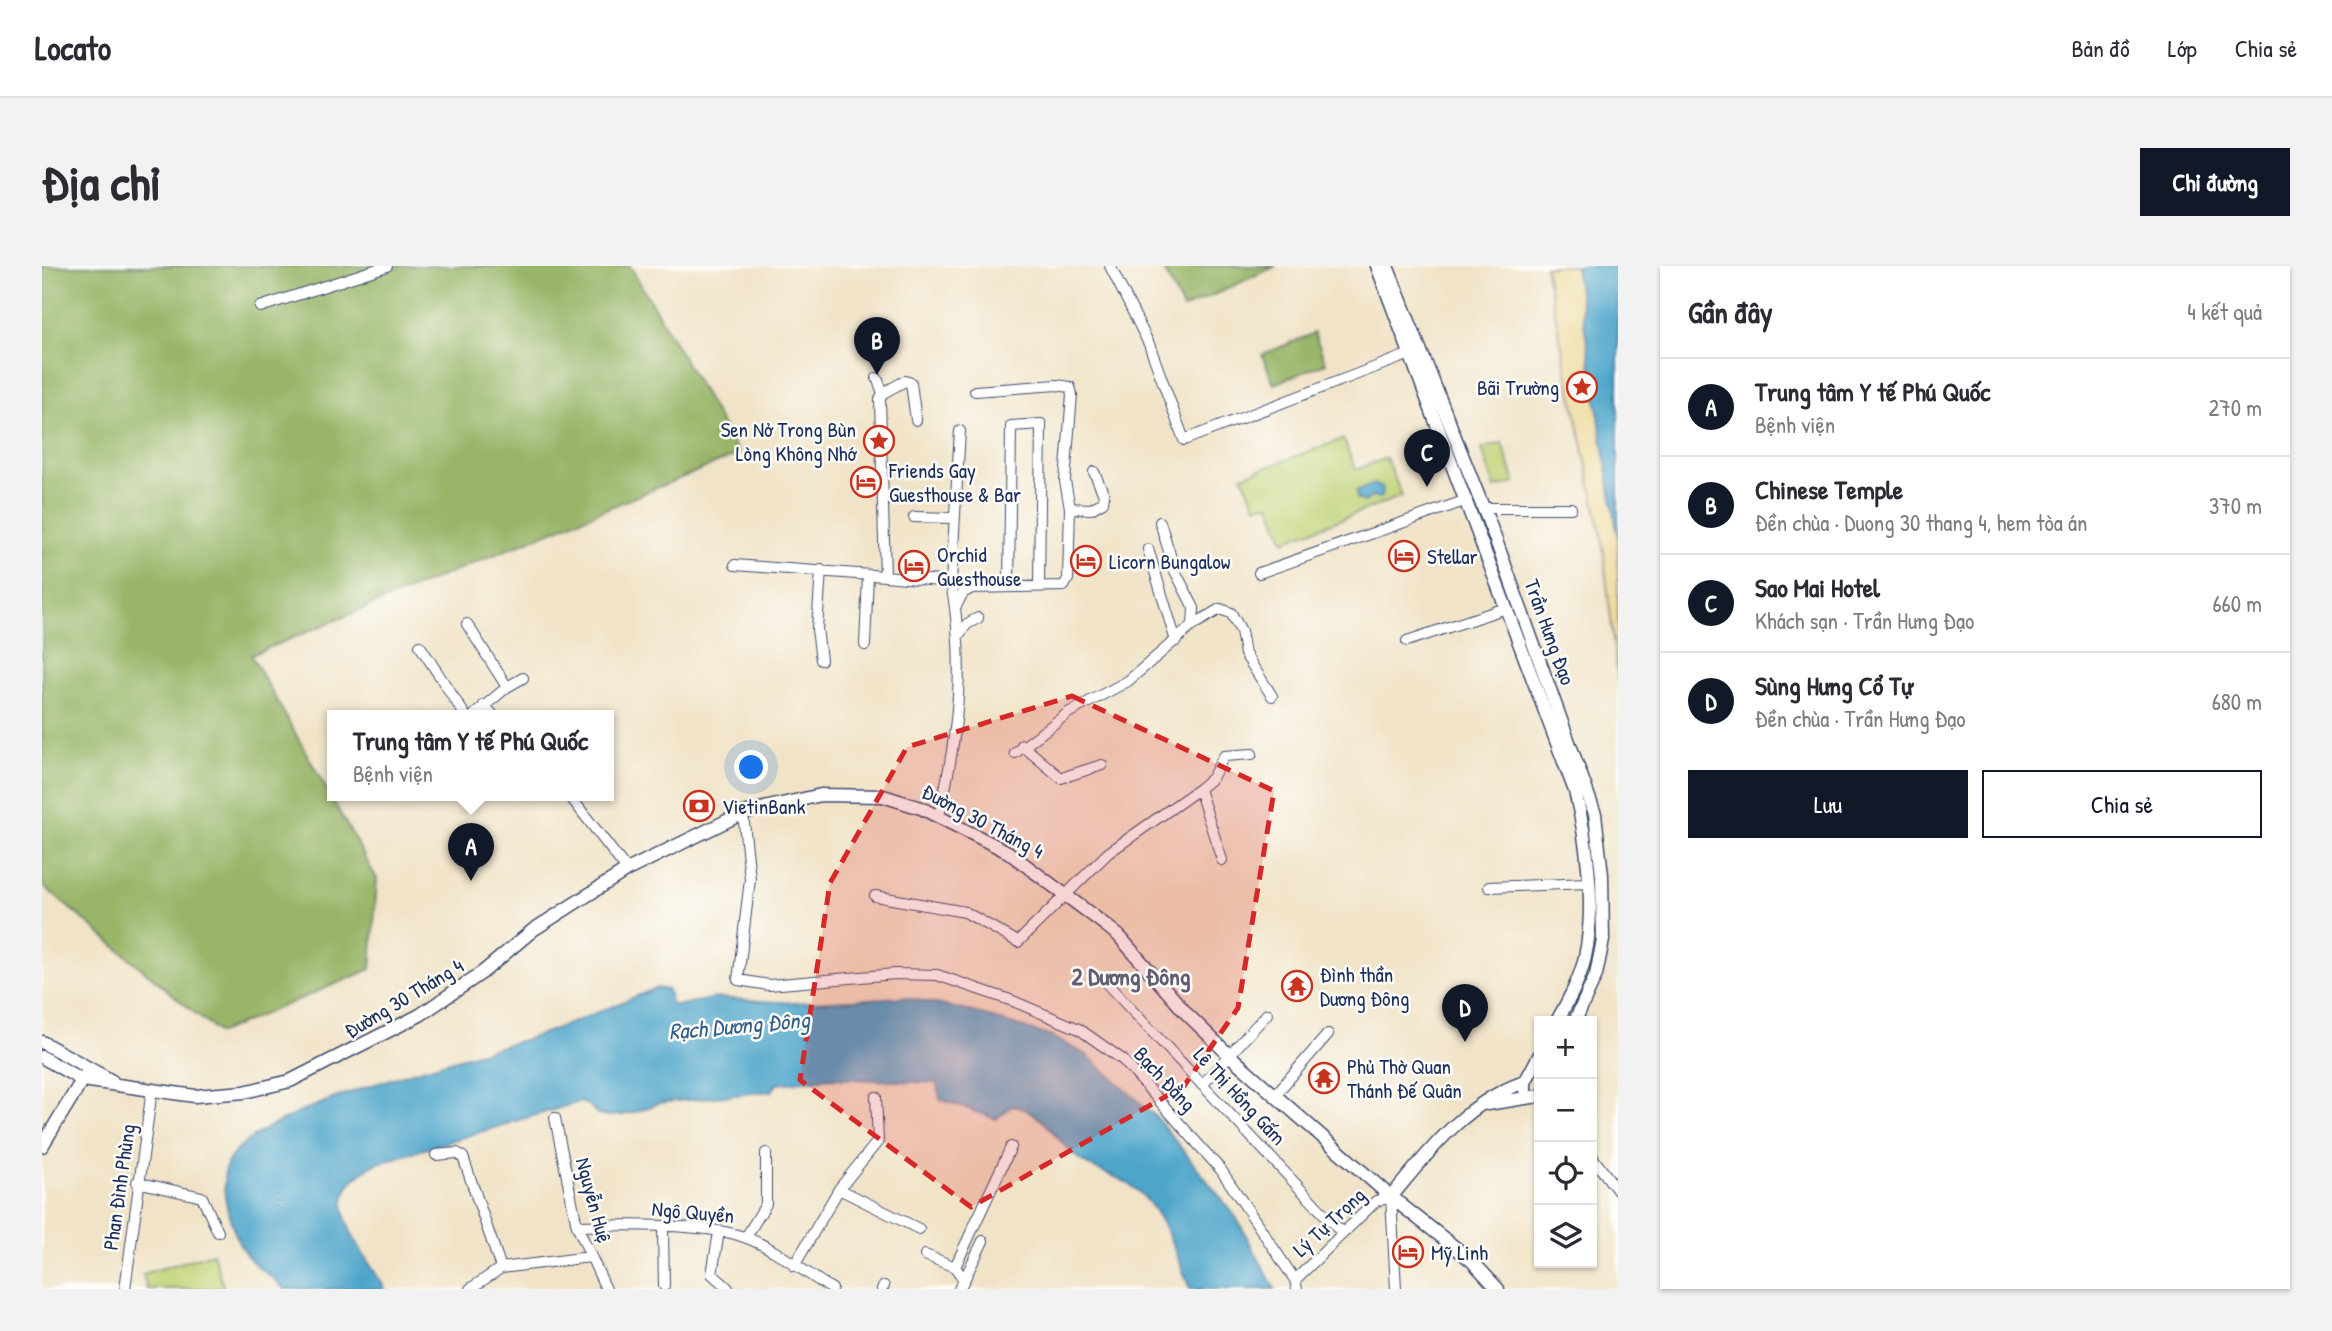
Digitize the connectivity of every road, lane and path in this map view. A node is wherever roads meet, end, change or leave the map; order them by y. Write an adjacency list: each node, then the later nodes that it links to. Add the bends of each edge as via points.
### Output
1 (387, 266): 6 (street)
2 (1110, 266): 7 (street, via 1149,344 1184,440)
3 (1377, 266): 5 (main road, Trần Hưng Đạo)
4 (1387, 266): 5 (main road, Trần Hưng Đạo)
5 (1388, 281): 7 (main road, Trần Hưng Đạo); 14 (main road, Trần Hưng Đạo)
6 (260, 307)
7 (1410, 354): 14 (main road, Trần Hưng Đạo)
8 (877, 378): 10 (street)
9 (975, 391): 15 (street, via 1070,387 1065,481)
10 (883, 393): 11 (street, via 911,383); 25 (street)
11 (916, 420)
12 (960, 431): 18 (street)
13 (1094, 471): 15 (street, via 1103,502 1091,509)
14 (1474, 506): 16 (street); 23 (street); 29 (main road, Trần Hưng Đạo); 31 (main road, Trần Hưng Đạo)
15 (1070, 508): 28 (street, via 1068,579 1064,586)
16 (1572, 508)
17 (914, 517): 18 (street)
18 (953, 518): 26 (street)
19 (1160, 522): 34 (street, via 1175,571 1194,608)
20 (1148, 549): 36 (street)
21 (735, 565): 22 (street)
22 (821, 570): 24 (street); 40 (street, via 817,629)
23 (1259, 573)
24 (868, 575): 25 (street); 38 (street)
25 (885, 576): 26 (street)
26 (951, 582): 30 (street)
27 (1009, 587): 28 (street); 28 (street, via 1011,426 1041,424); 30 (street, via 972,588)
28 (1039, 587)
29 (1519, 603): 31 (main road); 56 (main road, Trần Hưng Đạo, via 1589,791)
30 (956, 606): 35 (street)
31 (1506, 608): 37 (street); 57 (main road, Trần Hưng Đạo, via 1575,791)
32 (978, 618): 35 (street)
33 (467, 624): 42 (street)
34 (1193, 625): 36 (street); 43 (street, via 1220,609 1231,613 1245,654)
35 (957, 636): 53 (street, via 954,752)
36 (1176, 641): 49 (street, via 1128,681 1068,713 1019,749 1061,778)
37 (1406, 641)
38 (865, 645)
39 (420, 646): 45 (street)
40 (821, 660)
41 (523, 678): 42 (street)
42 (507, 687): 44 (street)
43 (1272, 696)
44 (484, 705): 46 (street); 47 (street)
45 (462, 710)
46 (479, 710)
47 (488, 710)
48 (1252, 754): 50 (street, via 1224,756 1212,778)
49 (1102, 765)
50 (1199, 789): 54 (street); 60 (street, via 1108,853)
51 (574, 801): 55 (street)
52 (743, 813): 53 (main road, Đường 30 Tháng 4, via 841,794 893,798); 55 (main road, Đường 30 Tháng 4); 104 (street, Bạch Đằng, via 750,879 738,980 769,985 937,975 1079,1029 1123,1060 1221,1170)
53 (939, 816): 60 (main road, Đường 30 Tháng 4, via 1008,852)
54 (1222, 860)
55 (627, 870): 74 (main road, Đường 30 Tháng 4, via 533,930 420,1016 301,1077 244,1092 195,1096)
56 (1602, 875): 57 (main road); 62 (main road, Trần Hưng Đạo, via 1603,940)
57 (1588, 879): 58 (street); 61 (main road, Trần Hưng Đạo, via 1587,938)
58 (1489, 887)
59 (875, 896): 60 (street, via 965,912 1018,942)
60 (1068, 896): 69 (main road, Đường 30 Tháng 4, via 1119,936 1180,1007)
61 (1581, 970): 62 (main road); 65 (main road, Trần Hưng Đạo)
62 (1597, 975): 66 (main road, Trần Hưng Đạo)
63 (1110, 986): 73 (street, Lê Thị Hồng Gấm)
64 (1267, 1013): 69 (street)
65 (1559, 1016)
66 (1577, 1016)
67 (1328, 1034): 75 (street)
68 (42, 1042): 71 (main road, Đường 30 Tháng 4)
69 (1230, 1055): 73 (street); 75 (main road, Đường 30 Tháng 4)
70 (42, 1056): 71 (main road, Đường 30 Tháng 4)
71 (86, 1075): 74 (main road, Đường 30 Tháng 4); 81 (main road)
72 (1531, 1080): 76 (main road, via 1525,1092); 79 (main road, via 1500,1090)
73 (1202, 1085): 95 (street, Lê Thị Hồng Gấm)
74 (152, 1089): 86 (street, Phan Đình Phùng)
75 (1275, 1095): 89 (main road, Đường 30 Tháng 4)
76 (1534, 1096)
77 (1534, 1096): 79 (main road)
78 (876, 1097): 87 (street, via 878,1141)
79 (1487, 1104): 89 (main road, via 1446,1131)
80 (555, 1118): 90 (street, Nguyễn Huệ)
81 (42, 1146)
82 (1010, 1147): 101 (street)
83 (766, 1153): 96 (street, via 766,1204)
84 (436, 1154): 102 (street, via 463,1157)
85 (1597, 1164): 88 (street)
86 (137, 1182): 93 (street, via 202,1197); 107 (street, Phan Đình Phùng)
87 (839, 1189): 92 (street); 100 (street)
88 (1618, 1191)
89 (1391, 1197): 95 (street, Lý Tự Trọng, via 1376,1201); 111 (street); 112 (main road, Đường 30 Tháng 4, via 1471,1260)
90 (578, 1227): 91 (street, Ngô Quyền); 99 (street, Nguyễn Huệ)
91 (663, 1228): 94 (street, Ngô Quyền); 105 (street)
92 (919, 1229)
93 (218, 1232)
94 (719, 1232): 96 (street, Ngô Quyền); 106 (street, via 712,1274)
95 (1342, 1233): 104 (street, Lý Tự Trọng)
96 (746, 1237): 100 (street, Ngô Quyền)
97 (983, 1241): 103 (street)
98 (925, 1255): 101 (street)
99 (590, 1257): 102 (street); 109 (street, Nguyễn Huệ)
100 (794, 1266): 110 (street, Ngô Quyền)
101 (955, 1267): 103 (street)
102 (501, 1268): 108 (street)
103 (961, 1284)
104 (1296, 1284)
105 (664, 1286)
106 (727, 1288)
107 (125, 1289)
108 (470, 1289)
109 (606, 1289)
110 (832, 1289)
111 (1396, 1289)
112 (1499, 1289)

